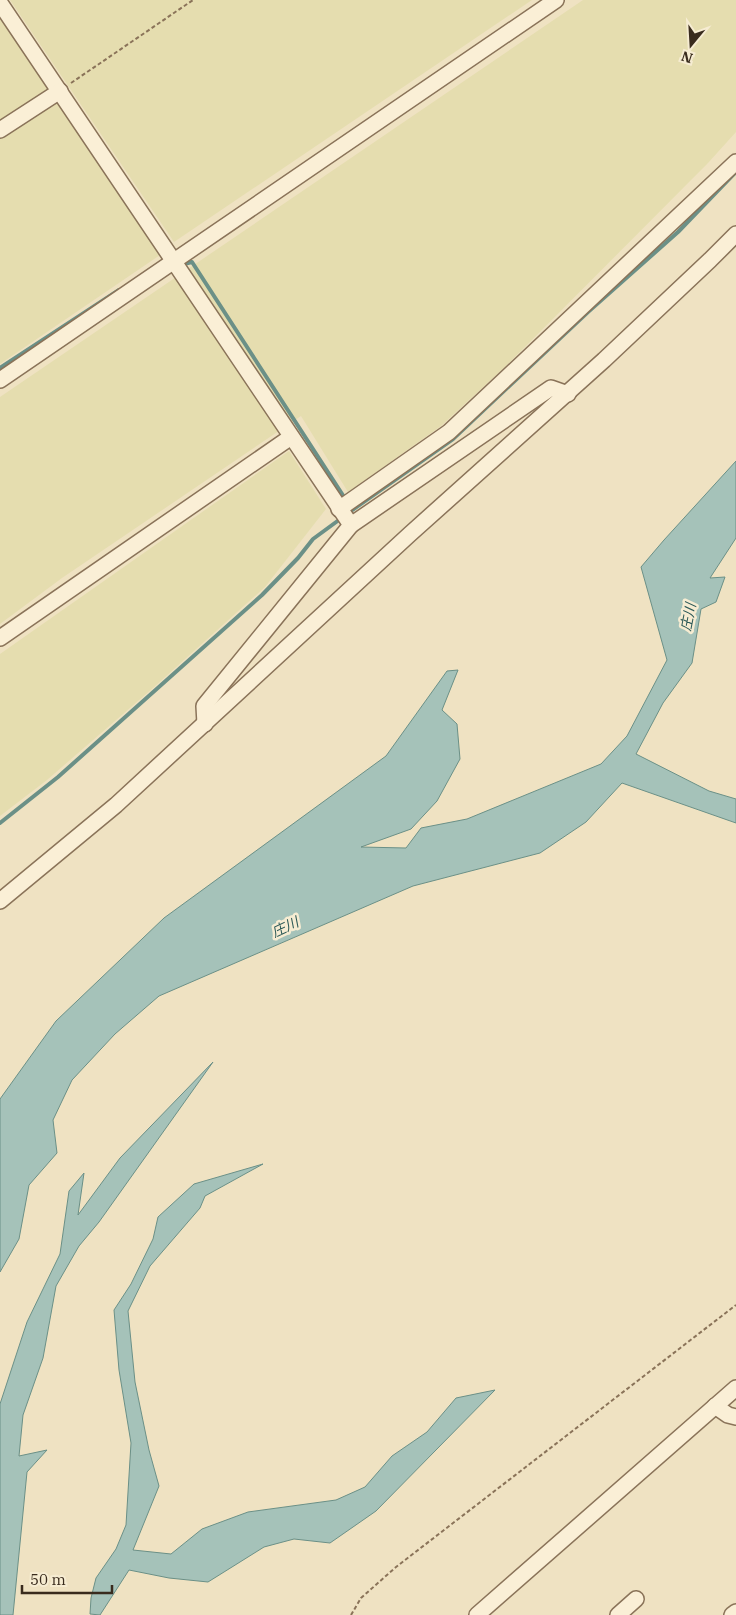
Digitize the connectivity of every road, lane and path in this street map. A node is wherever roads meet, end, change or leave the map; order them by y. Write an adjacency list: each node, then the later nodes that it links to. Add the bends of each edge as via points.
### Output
1 (193, 0): 4 (path)
2 (556, 0): 8 (street)
3 (0, 3): 4 (street)
4 (60, 91): 5 (street); 8 (street)
5 (0, 130)
6 (736, 162): 12 (street, via 450,432)
7 (736, 234): 10 (street)
8 (174, 260): 9 (street); 11 (street)
9 (0, 380)
10 (568, 394): 13 (street, via 551,388); 15 (street, via 410,534)
11 (292, 437): 12 (street); 14 (street)
12 (339, 509): 13 (street)
13 (351, 525): 15 (street, via 204,706)
14 (0, 638)
15 (205, 724): 16 (street, via 116,805)
16 (0, 901)
17 (736, 1305): 23 (path, via 396,1566 361,1598)
18 (736, 1388): 19 (street)
19 (715, 1406): 20 (street); 24 (street)
20 (736, 1417)
21 (636, 1599): 25 (street)
22 (736, 1612): 26 (street)
23 (351, 1615)
24 (476, 1615)
25 (618, 1615)
26 (732, 1615)

